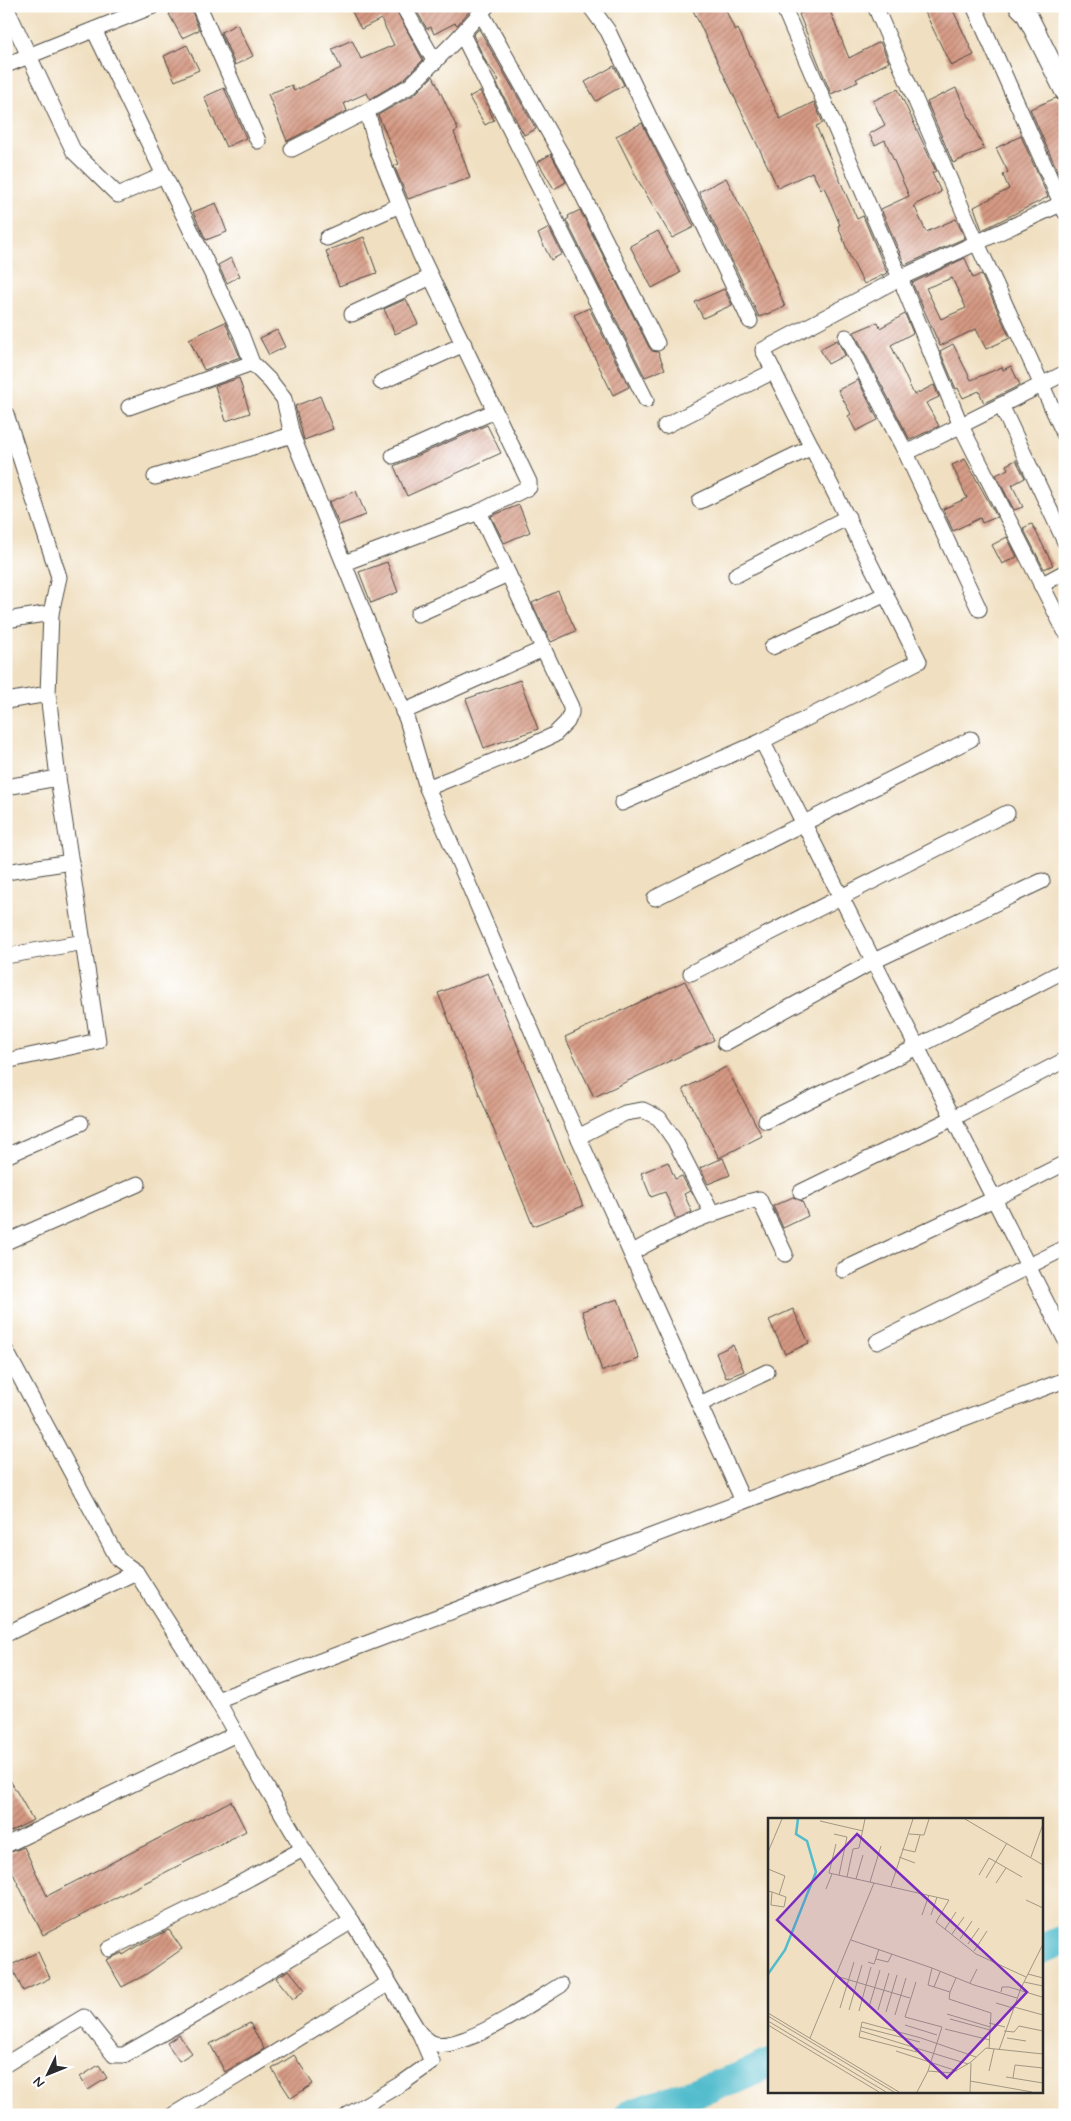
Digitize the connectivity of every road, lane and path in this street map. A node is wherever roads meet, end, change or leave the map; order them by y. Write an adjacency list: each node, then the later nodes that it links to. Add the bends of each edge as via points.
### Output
1 (153, 6): 11 (street)
2 (199, 6): 18 (street)
3 (403, 6): 14 (street)
4 (590, 6): 28 (street, via 608,31)
5 (783, 6): 26 (street)
6 (875, 6): 24 (street)
7 (974, 6): 22 (street)
8 (1019, 6): 16 (street, via 1026,13)
9 (6, 7): 13 (street)
10 (484, 10): 12 (street); 30 (street)
11 (94, 30): 13 (street); 20 (street)
12 (462, 34): 14 (street); 37 (street)
13 (30, 55): 15 (street); 20 (street, via 74,152 118,195)
14 (435, 62): 17 (street, via 410,86)
15 (6, 65)
16 (1065, 91)
17 (367, 111): 19 (street); 21 (street, via 378,151)
18 (258, 140)
19 (292, 149)
20 (164, 175): 32 (street)
21 (400, 205): 23 (street); 25 (street)
22 (1063, 206): 24 (street)
23 (327, 238)
24 (977, 242): 26 (street); 36 (street)
25 (432, 277): 27 (street); 31 (street)
26 (900, 278): 33 (street, via 763,350); 43 (street)
27 (352, 314)
28 (750, 321)
29 (846, 337): 47 (street)
30 (658, 343)
31 (464, 344): 35 (street); 40 (street)
32 (252, 363): 39 (street); 44 (street, via 284,399)
33 (774, 371): 42 (street); 46 (street)
34 (1065, 373): 36 (street)
35 (381, 382)
36 (1041, 384): 38 (street); 45 (street)
37 (646, 400)
38 (1001, 405): 43 (street); 53 (street)
39 (128, 407)
40 (495, 411): 48 (street); 51 (street, via 529,487)
41 (6, 414): 61 (street, via 59,577)
42 (665, 426)
43 (961, 426): 47 (street); 58 (street)
44 (292, 435): 49 (street); 54 (street)
45 (1065, 436)
46 (812, 447): 50 (street); 52 (street)
47 (906, 453): 60 (street)
48 (393, 456)
49 (155, 477)
50 (700, 501)
51 (478, 512): 54 (street); 56 (street)
52 (848, 518): 57 (street); 59 (street)
53 (1065, 542)
54 (344, 563): 69 (street)
55 (1065, 572): 58 (street)
56 (508, 574): 62 (street); 66 (street)
57 (736, 575)
58 (1041, 585): 64 (street)
59 (886, 594): 65 (street); 71 (street, via 919,661)
60 (979, 609)
61 (51, 613): 63 (street); 67 (street)
62 (418, 614)
63 (6, 620)
64 (1065, 631)
65 (772, 647)
66 (543, 649): 69 (street); 74 (street, via 570,706 571,713 561,730 519,751)
67 (48, 694): 68 (street); 72 (street)
68 (6, 701)
69 (403, 712): 74 (street)
70 (971, 739): 77 (street)
71 (762, 741): 75 (street); 77 (street)
72 (58, 778): 73 (street); 78 (street)
73 (6, 788)
74 (427, 788): 95 (street)
75 (622, 802)
76 (1007, 812): 81 (street)
77 (804, 824): 81 (street); 82 (street)
78 (71, 862): 79 (street); 83 (street)
79 (6, 872)
80 (1042, 881): 85 (street)
81 (840, 896): 85 (street); 87 (street)
82 (655, 898)
83 (84, 942): 84 (street); 91 (street, via 98,1041)
84 (6, 956)
85 (874, 961): 88 (street); 89 (street)
86 (1065, 970): 89 (street)
87 (690, 973)
88 (725, 1043)
89 (917, 1047): 92 (street); 93 (street)
90 (1065, 1060): 92 (street)
91 (6, 1061)
92 (953, 1118): 99 (street); 100 (street)
93 (766, 1121)
94 (81, 1123): 96 (street)
95 (578, 1137): 101 (street, via 625,1113 643,1110 659,1118 675,1141); 104 (street)
96 (6, 1156)
97 (1065, 1163): 100 (street)
98 (138, 1184): 102 (street)
99 (801, 1192)
100 (994, 1200): 106 (street); 107 (street)
101 (713, 1215): 104 (street, via 670,1230); 105 (street, via 759,1199)
102 (6, 1242)
103 (1065, 1248): 106 (street)
104 (631, 1253): 113 (street)
105 (785, 1254)
106 (1028, 1266): 108 (street); 109 (street)
107 (842, 1270)
108 (1065, 1339)
109 (877, 1342)
110 (6, 1351): 115 (street, via 118,1559)
111 (767, 1372): 113 (street)
112 (1065, 1380): 114 (street)
113 (700, 1404): 114 (street)
114 (744, 1501): 117 (street)
115 (136, 1572): 116 (street); 117 (street)
116 (6, 1634)
117 (217, 1700): 118 (street)
118 (236, 1734): 119 (street); 120 (street)
119 (6, 1844)
120 (303, 1849): 121 (street); 122 (street)
121 (352, 1921): 123 (street); 126 (street, via 124,2054 114,2055 84,2017)
122 (109, 1949)
123 (389, 1983): 125 (street); 127 (street)
124 (561, 1985): 125 (street, via 482,2032 456,2043 432,2044)
125 (420, 2034): 128 (street, via 432,2062)
126 (6, 2064)
127 (173, 2115)
128 (348, 2115)

